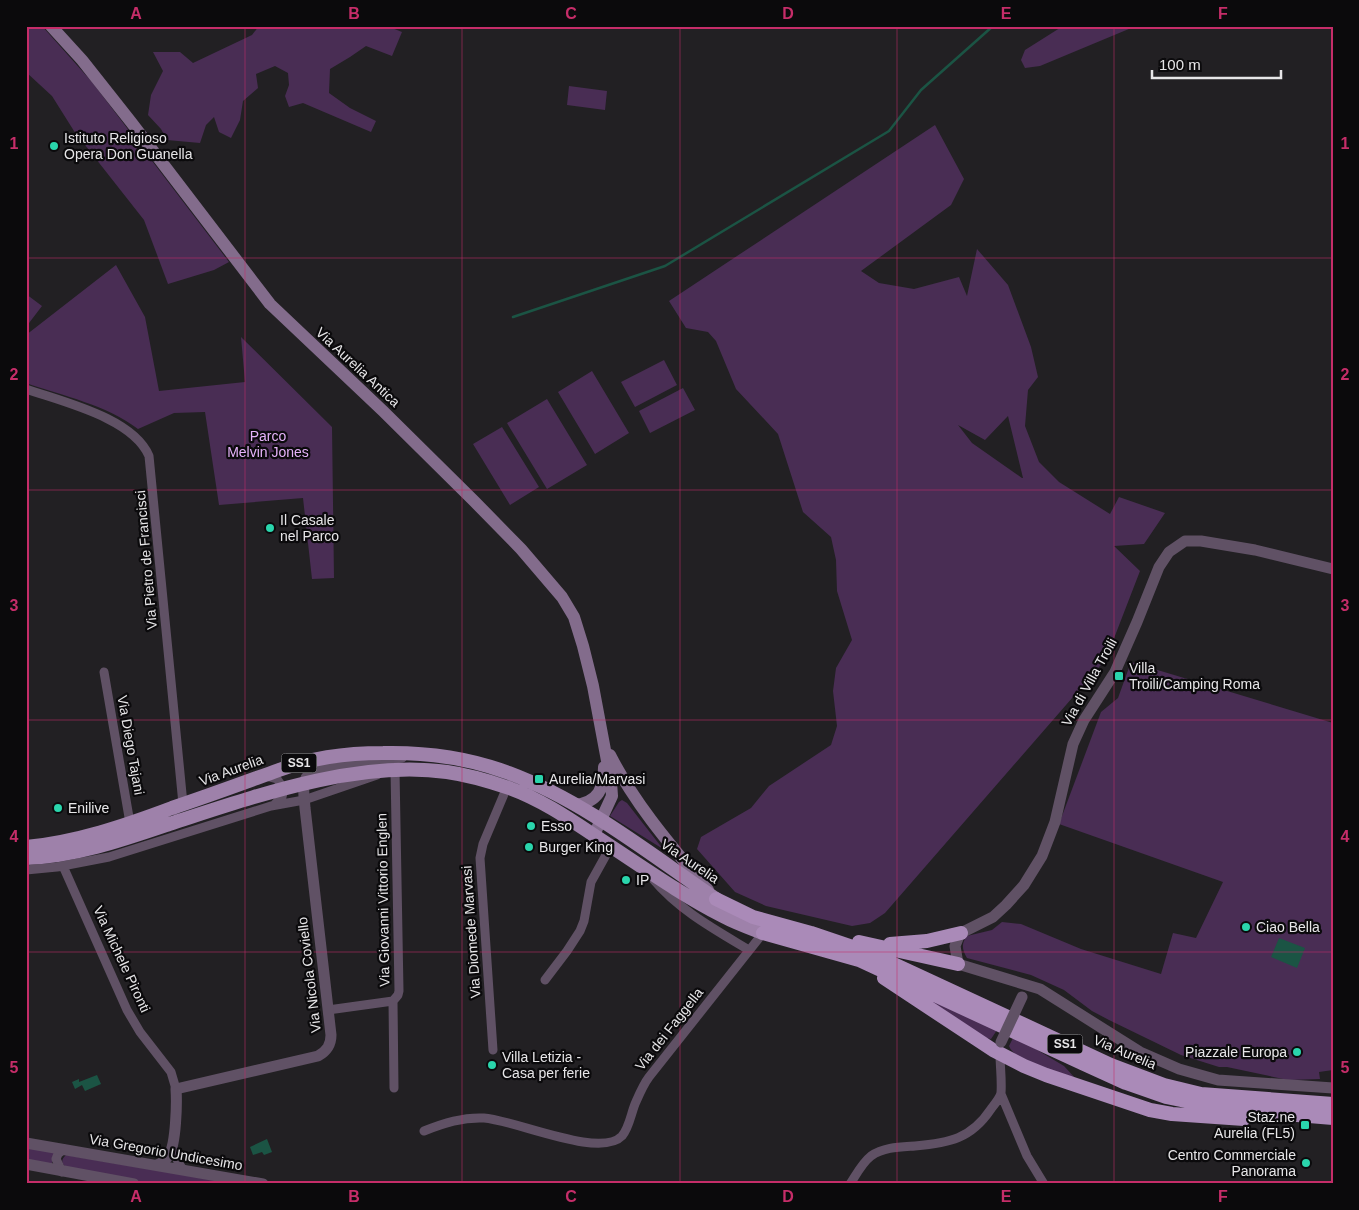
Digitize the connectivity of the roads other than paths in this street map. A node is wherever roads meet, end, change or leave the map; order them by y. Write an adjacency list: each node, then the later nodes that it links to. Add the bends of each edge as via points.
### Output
1 (52, 26): 5 (main road, Via Aurelia Antica, via 119,106 274,309 474,500 562,597 574,617 583,646)
2 (26, 389): 14 (street, Via Pietro de Francisci, via 120,424 137,437 149,456)
3 (1333, 569): 32 (street, Via di Villa Troili, via 1255,550 1194,540 1181,543 1169,552 1159,567 1112,677 1072,744 1055,822 1042,856 1018,893 997,914)
4 (104, 672): 19 (street, Via Diego Tajani)
5 (604, 744): 12 (main road); 15 (main road, via 604,779 600,790 587,802); 18 (main road)
6 (413, 753): 8 (main road, Via Aurelia / SS1, via 331,756); 9 (street, via 317,769); 15 (main road, Via Aurelia / SS1, via 439,755 500,770 536,784)
7 (390, 770): 9 (main road, Via Aurelia / SS1); 10 (main road, Via Aurelia / SS1, via 447,772); 13 (street, Via Aurelia); 39 (street, Via Giovanni Vittorio Englen, via 399,991)
8 (262, 776): 11 (street, via 277,779); 14 (main road, Via Aurelia / SS1)
9 (303, 784): 11 (main road, Via Aurelia / SS1); 13 (street)
10 (507, 787): 20 (main road, Via Aurelia / SS1, via 548,806); 42 (street, Via Diomede Marvasi, via 480,858)
11 (284, 789): 16 (street, via 284,795); 21 (main road, Via Aurelia / SS1)
12 (612, 796): 17 (main road); 18 (main road, via 617,793 625,797)
13 (304, 800): 16 (street, Via Aurelia); 40 (street, Via Nicola Coviello)
14 (183, 804): 19 (main road, Via Aurelia / SS1)
15 (575, 805): 17 (main road, Via Aurelia / SS1)
16 (272, 806): 22 (street, Via Aurelia)
17 (600, 821): 20 (main road); 29 (main road, Via Aurelia / SS1)
18 (650, 821): 29 (main road)
19 (130, 824): 24 (main road, Via Aurelia / SS1, via 73,840)
20 (594, 834): 23 (main road, Via Aurelia / SS1)
21 (123, 840): 22 (street); 25 (main road, Via Aurelia / SS1, via 69,853)
22 (147, 845): 26 (street, Via Aurelia)
23 (611, 846): 27 (main road, Via Aurelia / SS1); 37 (street, via 592,882 580,931)
24 (26, 847)
25 (26, 858)
26 (63, 866): 28 (street, Via Aurelia); 45 (street, Via Michele Pironti, via 127,1010 170,1072)
27 (644, 868): 30 (main road, Via Aurelia / SS1, via 724,917); 34 (street, Via Aurelia, via 678,904)
28 (26, 870)
29 (716, 899): 31 (highway, Via Aurelia / SS1, via 753,917)
30 (763, 932): 34 (street); 35 (highway, Via Aurelia / SS1)
31 (811, 933): 33 (highway); 47 (highway, Via Aurelia / SS1, via 870,953 1164,1086 1210,1095)
32 (961, 933): 33 (highway, via 912,943); 36 (street, via 955,942)
33 (868, 944): 36 (highway)
34 (748, 950): 50 (street, Via dei Faggella, via 648,1077 618,1139 586,1144 482,1118 453,1121)
35 (850, 957): 41 (highway); 48 (highway, Via Aurelia / SS1, via 1142,1089 1212,1107)
36 (958, 964): 38 (street, Via Aurelia)
37 (544, 980)
38 (1029, 985): 41 (street, bridge); 44 (street, Via Aurelia, via 1140,1052 1179,1069 1218,1080)
39 (393, 1002): 40 (street); 43 (street, Via Giovanni Vittorio Englen)
40 (328, 1010): 45 (street, Via Nicola Coviello, via 332,1038 327,1050 321,1054)
41 (1000, 1048): 46 (street); 48 (highway, via 1024,1066 1131,1105 1172,1114 1222,1119)
42 (493, 1050)
43 (394, 1088)
44 (1333, 1088)
45 (176, 1089): 52 (street, Via Michele Pironti)
46 (1000, 1094): 60 (street, via 971,1132 940,1143 878,1152 866,1160); 61 (street, via 1027,1156)
47 (1333, 1104)
48 (1295, 1116): 49 (highway, Via Aurelia / SS1)
49 (1333, 1118)
50 (424, 1131)
51 (26, 1143): 53 (street, Via Gregorio Undicesimo)
52 (172, 1146): 55 (street, via 168,1156); 56 (street)
53 (64, 1149): 55 (street, Via Gregorio Undicesimo); 57 (street, via 56,1159)
54 (26, 1164): 57 (street)
55 (157, 1165): 56 (street, Via Gregorio Undicesimo)
56 (183, 1170): 59 (street, Via Gregorio Undicesimo)
57 (62, 1172): 58 (street)
58 (134, 1184)
59 (263, 1184)
60 (850, 1184)
61 (1044, 1184)

